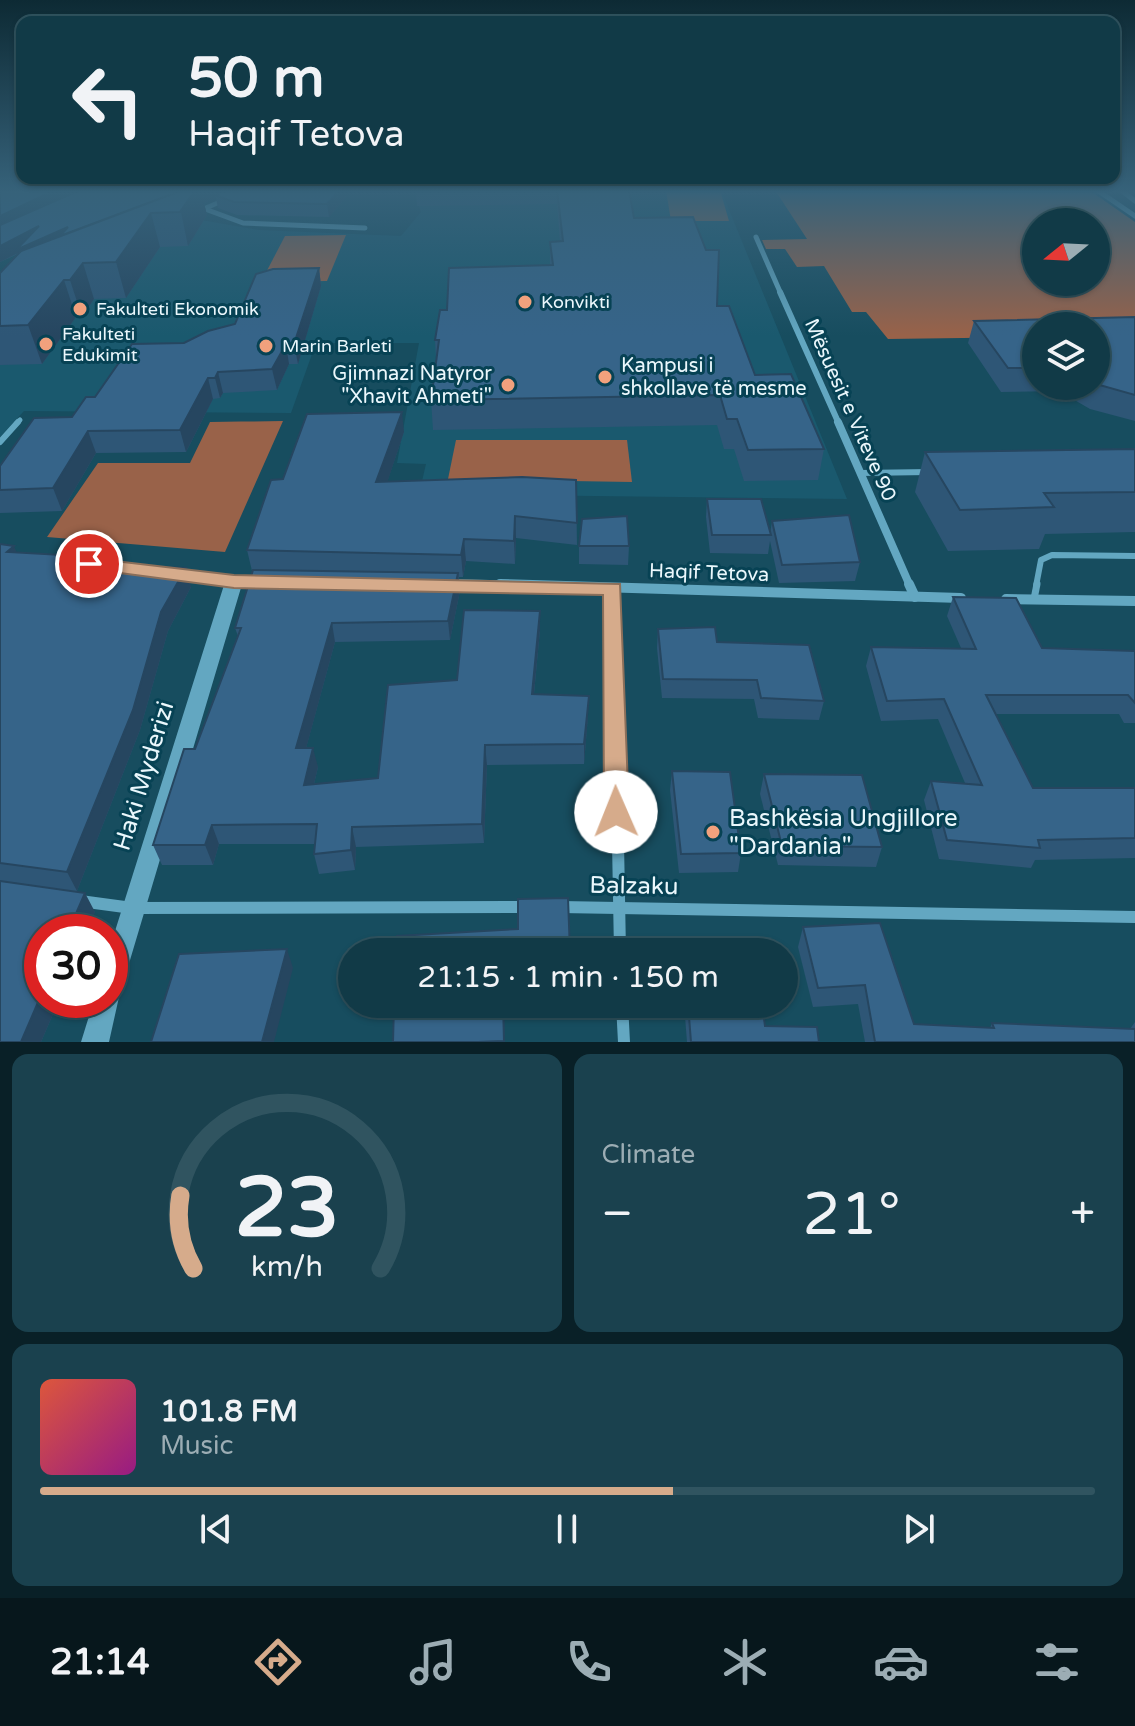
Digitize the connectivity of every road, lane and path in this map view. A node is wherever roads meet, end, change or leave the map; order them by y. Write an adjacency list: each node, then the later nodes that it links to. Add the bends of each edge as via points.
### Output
1 (757, 239): 5 (street, Mësuesit e Viteve 90)
2 (20, 420): 3 (lane)
3 (0, 442)
4 (937, 472): 5 (lane)
5 (860, 473): 10 (street, Mësuesit e Viteve 90)
6 (1135, 556): 13 (lane, via 1052,555 1041,560)
7 (157, 570): 17 (street, Haki Myderizi, via 242,581)
8 (438, 583): 9 (street, Haqif Tetova)
9 (613, 589): 10 (street, Haqif Tetova); 16 (street)
10 (915, 597): 11 (street, Haqif Tetova)
11 (974, 598)
12 (989, 598): 13 (street)
13 (1034, 599): 14 (street)
14 (1135, 601)
15 (59, 898): 17 (street, Balzaku)
16 (618, 907): 17 (street, Balzaku); 18 (street, Balzaku); 20 (street)
17 (132, 908): 19 (street, Haki Myderizi)
18 (1135, 917)
19 (128, 923)
20 (619, 938)
21 (102, 1018): 23 (street)
22 (623, 1018): 24 (street)
23 (95, 1042)
24 (624, 1042)

